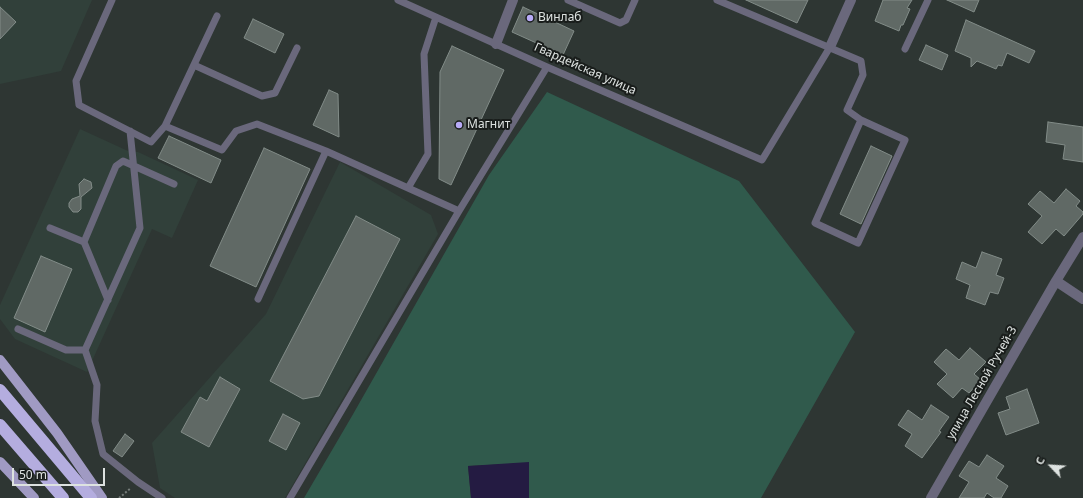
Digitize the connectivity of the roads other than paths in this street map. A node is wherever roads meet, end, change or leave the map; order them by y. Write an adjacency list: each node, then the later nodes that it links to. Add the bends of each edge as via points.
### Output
1 (112, 0): 19 (lane, via 76,81 79,104)
2 (398, 0): 10 (lane, Гвардейская улица)
3 (513, 0): 11 (street)
4 (568, 0): 5 (lane, via 620,23 626,20)
5 (635, 0)
6 (717, 0): 12 (lane)
7 (851, 0): 12 (street)
8 (928, 0): 14 (lane)
9 (217, 16): 15 (lane)
10 (436, 17): 11 (lane, Гвардейская улица); 23 (lane, via 424,54 428,154)
11 (496, 44): 16 (lane, Гвардейская улица)
12 (830, 47): 16 (lane, Гвардейская улица, via 762,160); 17 (lane, via 861,61 863,75 847,110)
13 (296, 48): 15 (lane, via 275,93 262,96)
14 (905, 49)
15 (194, 65): 18 (lane)
16 (547, 67): 24 (lane)
17 (861, 120): 17 (lane, via 815,223 858,243 905,140)
18 (165, 126): 19 (lane, via 151,142); 20 (lane, via 222,150 236,131 258,124)
19 (130, 131): 21 (lane)
20 (326, 151): 23 (lane); 29 (lane)
21 (134, 166): 22 (lane); 27 (lane, via 123,161 116,166); 31 (lane, via 140,228)
22 (174, 184)
23 (408, 188): 24 (lane)
24 (459, 211): 43 (lane)
25 (50, 228): 27 (lane)
26 (1083, 237): 28 (street, улица Лесной Ручей-3)
27 (84, 242): 31 (lane)
28 (1056, 281): 30 (street); 44 (street, улица Лесной Ручей-3)
29 (258, 299)
30 (1083, 299)
31 (108, 300): 33 (lane)
32 (18, 329): 33 (lane, via 66,350)
33 (85, 350): 42 (lane, via 97,386 95,421 103,454)
34 (0, 360): 41 (main road, via 57,433)
35 (0, 390): 40 (highway)
36 (0, 425): 39 (highway)
37 (0, 462): 38 (main road)
38 (34, 498)
39 (62, 498)
40 (91, 498)
41 (102, 498)
42 (162, 498)
43 (290, 498)
44 (931, 498)

